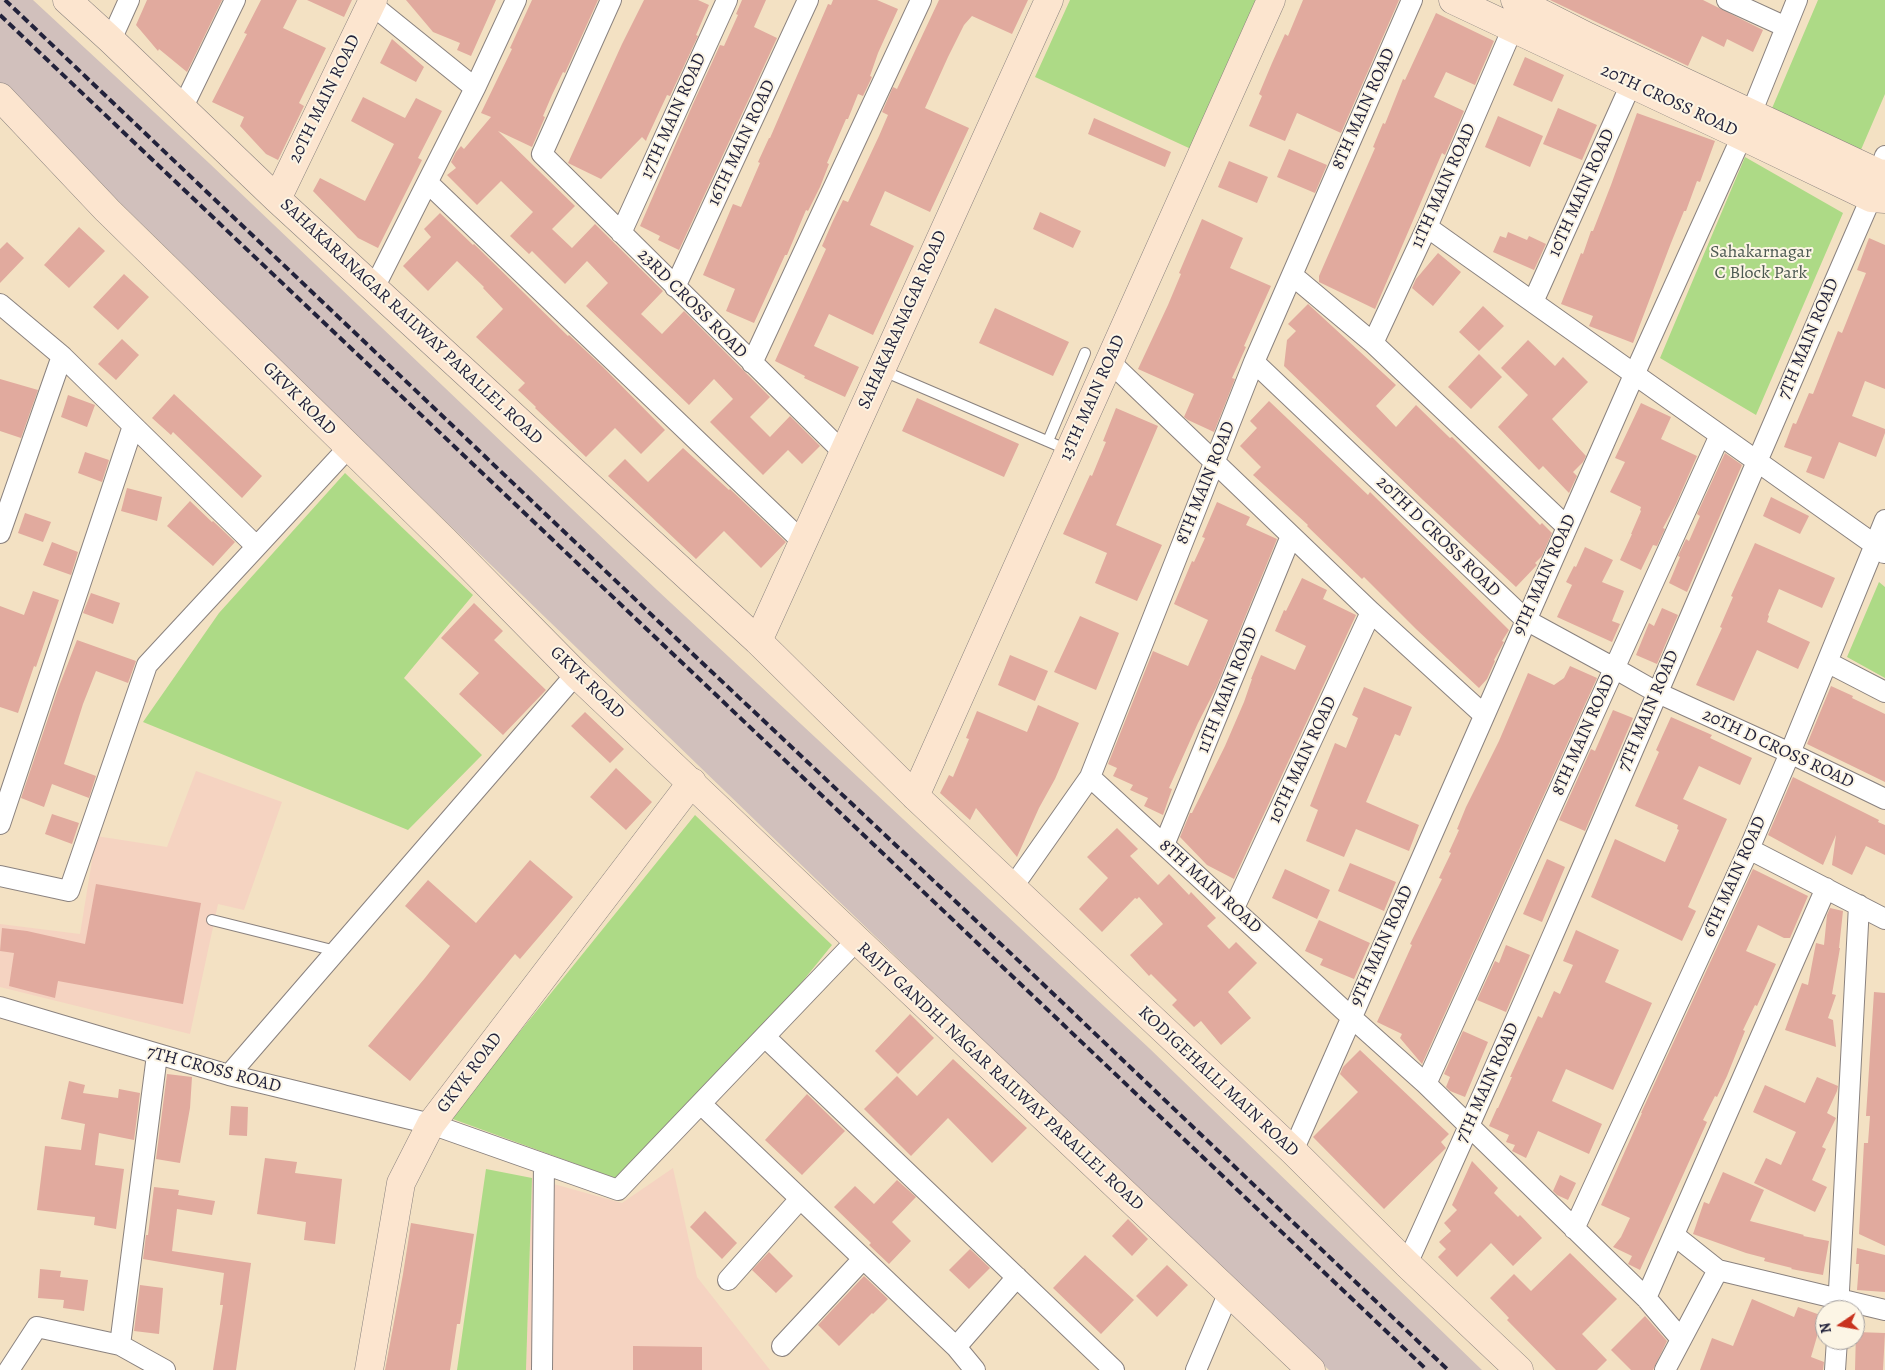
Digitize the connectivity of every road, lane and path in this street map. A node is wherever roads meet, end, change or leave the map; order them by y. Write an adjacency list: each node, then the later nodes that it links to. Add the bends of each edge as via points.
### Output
1 (67, 0): 19 (street, SAHAKARANAGAR RAILWAY PARALLEL ROAD)
2 (129, 0): 19 (street)
3 (235, 0): 23 (street)
4 (516, 0): 21 (street)
5 (611, 0): 29 (street, 23RD CROSS ROAD, via 542,154)
6 (726, 0): 29 (street, 17TH MAIN ROAD)
7 (808, 0): 31 (street, 16TH MAIN ROAD)
8 (921, 0): 39 (street)
9 (1049, 0): 40 (street, SAHAKARANAGAR ROAD)
10 (1270, 0): 37 (street, 13TH MAIN ROAD)
11 (1412, 0): 30 (street, 8TH MAIN ROAD)
12 (1453, 0): 18 (street, 20TH CROSS ROAD)
13 (1727, 0): 17 (street)
14 (1798, 0): 17 (street, 9TH MAIN ROAD)
15 (372, 2): 21 (street); 27 (street, 20TH MAIN ROAD)
16 (1519, 2): 18 (street, 11TH MAIN ROAD); 24 (street, 20TH CROSS ROAD)
17 (1786, 27): 24 (street, 9TH MAIN ROAD)
18 (1512, 28): 20 (street, 20TH CROSS ROAD); 28 (street, 11TH MAIN ROAD)
19 (111, 40): 23 (street, SAHAKARANAGAR RAILWAY PARALLEL ROAD)
20 (1631, 84): 24 (street, 20TH CROSS ROAD); 33 (street, 10TH MAIN ROAD)
21 (476, 88): 26 (street)
22 (0, 97): 45 (street, GKVK ROAD, via 107,210)
23 (182, 109): 27 (street, SAHAKARANAGAR RAILWAY PARALLEL ROAD)
24 (1747, 125): 25 (street, 20TH CROSS ROAD); 41 (street, 9TH MAIN ROAD)
25 (1881, 180): 47 (street, 7TH MAIN ROAD)
26 (428, 183): 32 (street); 53 (street)
27 (277, 199): 32 (street, SAHAKARANAGAR RAILWAY PARALLEL ROAD)
28 (1427, 227): 33 (street); 35 (street, 11TH MAIN ROAD)
29 (621, 233): 31 (street, 23RD CROSS ROAD)
30 (1292, 275): 35 (street); 38 (street, 8TH MAIN ROAD)
31 (675, 287): 39 (street, 23RD CROSS ROAD)
32 (374, 288): 58 (street, SAHAKARANAGAR RAILWAY PARALLEL ROAD)
33 (1533, 302): 41 (street)
34 (0, 304): 36 (street)
35 (1373, 343): 50 (street)
36 (62, 356): 42 (street); 51 (street)
37 (1097, 357): 44 (street, 13TH MAIN ROAD); 48 (street)
38 (1254, 362): 48 (street, 8TH MAIN ROAD); 57 (street, 20TH D CROSS ROAD)
39 (752, 363): 46 (street, 23RD CROSS ROAD)
40 (881, 370): 44 (lane); 46 (street, SAHAKARANAGAR ROAD)
41 (1634, 374): 43 (street); 50 (street, 9TH MAIN ROAD)
42 (133, 426): 54 (street); 70 (street)
43 (1720, 435): 47 (street); 60 (street, 8TH MAIN ROAD)
44 (1059, 446): 68 (street, 13TH MAIN ROAD)
45 (348, 448): 54 (street); 61 (street, GKVK ROAD)
46 (844, 452): 53 (street, SAHAKARANAGAR ROAD)
47 (1756, 461): 55 (street); 63 (street, 7TH MAIN ROAD)
48 (1214, 462): 52 (street); 66 (street, 8TH MAIN ROAD)
49 (1885, 520): 55 (street, 6TH MAIN ROAD)
50 (1567, 527): 57 (street, 9TH MAIN ROAD)
51 (0, 533)
52 (1292, 536): 56 (street); 71 (street, 11TH MAIN ROAD)
53 (803, 542): 58 (street, SAHAKARANAGAR ROAD)
54 (256, 546): 73 (street, via 147,665 69,891)
55 (1880, 549): 59 (street, 6TH MAIN ROAD)
56 (1371, 612): 64 (street); 77 (street, 10TH MAIN ROAD)
57 (1526, 620): 60 (street, 20TH D CROSS ROAD); 64 (street, 9TH MAIN ROAD)
58 (758, 641): 68 (street, SAHAKARANAGAR RAILWAY PARALLEL ROAD)
59 (1827, 662): 62 (street); 65 (street, 6TH MAIN ROAD)
60 (1614, 668): 63 (street, 20TH D CROSS ROAD); 87 (street, 8TH MAIN ROAD)
61 (576, 674): 67 (street, GKVK ROAD); 81 (street)
62 (1885, 692)
63 (1658, 693): 65 (street, 20TH D CROSS ROAD); 90 (street, 7TH MAIN ROAD)
64 (1484, 716): 83 (street, 9TH MAIN ROAD)
65 (1790, 753): 69 (street, 20TH D CROSS ROAD); 72 (street, 6TH MAIN ROAD)
66 (1090, 776): 71 (street, 8TH MAIN ROAD); 74 (street)
67 (692, 782): 80 (street, RAJIV GANDHI NAGAR RAILWAY PARALLEL ROAD); 89 (street, GKVK ROAD)
68 (915, 796): 74 (street, KODIGEHALLI MAIN ROAD)
69 (1885, 799)
70 (0, 824)
71 (1164, 845): 77 (street, 8TH MAIN ROAD)
72 (1748, 849): 75 (street); 94 (street, 6TH MAIN ROAD)
73 (0, 876)
74 (1012, 888): 91 (street, KODIGEHALLI MAIN ROAD)
75 (1826, 888): 76 (street); 95 (street)
76 (1859, 905): 78 (street); 104 (street)
77 (1234, 908): 83 (street, 8TH MAIN ROAD)
78 (1885, 919)
79 (212, 920): 81 (lane)
80 (856, 941): 84 (street); 101 (street, RAJIV GANDHI NAGAR RAILWAY PARALLEL ROAD)
81 (336, 951): 86 (street)
82 (0, 1007): 85 (street, 7TH CROSS ROAD)
83 (1351, 1018): 87 (street, 8TH MAIN ROAD); 91 (street, 9TH MAIN ROAD)
84 (765, 1037): 88 (street); 99 (street)
85 (158, 1055): 86 (street, 7TH CROSS ROAD); 108 (street)
86 (229, 1075): 89 (street, 7TH CROSS ROAD)
87 (1426, 1084): 90 (street)
88 (701, 1104): 92 (street, 7TH CROSS ROAD, via 618,1190); 93 (street)
89 (431, 1124): 92 (street, 7TH CROSS ROAD); 114 (street, GKVK ROAD, via 401,1183)
90 (1469, 1127): 94 (street); 97 (street, 7TH MAIN ROAD)
91 (1293, 1151): 97 (street, KODIGEHALLI MAIN ROAD)
92 (544, 1164): 115 (street)
93 (800, 1199): 96 (street); 100 (street)
94 (1574, 1229): 102 (street)
95 (1674, 1235): 98 (street); 102 (street)
96 (863, 1259): 109 (street); 110 (street)
97 (1407, 1264): 120 (street, KODIGEHALLI MAIN ROAD)
98 (1718, 1270): 103 (street); 107 (street)
99 (1017, 1277): 110 (street); 117 (street)
100 (728, 1280)
101 (1229, 1292): 118 (street); 119 (street, RAJIV GANDHI NAGAR RAILWAY PARALLEL ROAD)
102 (1646, 1298): 107 (street)
103 (1822, 1300)
104 (1839, 1300)
105 (1865, 1308): 106 (street)
106 (1885, 1310)
107 (1682, 1339): 121 (street)
108 (120, 1345): 112 (street, via 37,1327); 113 (street)
109 (782, 1346)
110 (956, 1347): 116 (street)
111 (1836, 1350): 122 (street)
112 (9, 1370)
113 (164, 1370)
114 (369, 1370)
115 (542, 1370)
116 (975, 1370)
117 (1114, 1370)
118 (1196, 1370)
119 (1310, 1370)
120 (1519, 1370)
121 (1665, 1370)
122 (1835, 1370)

